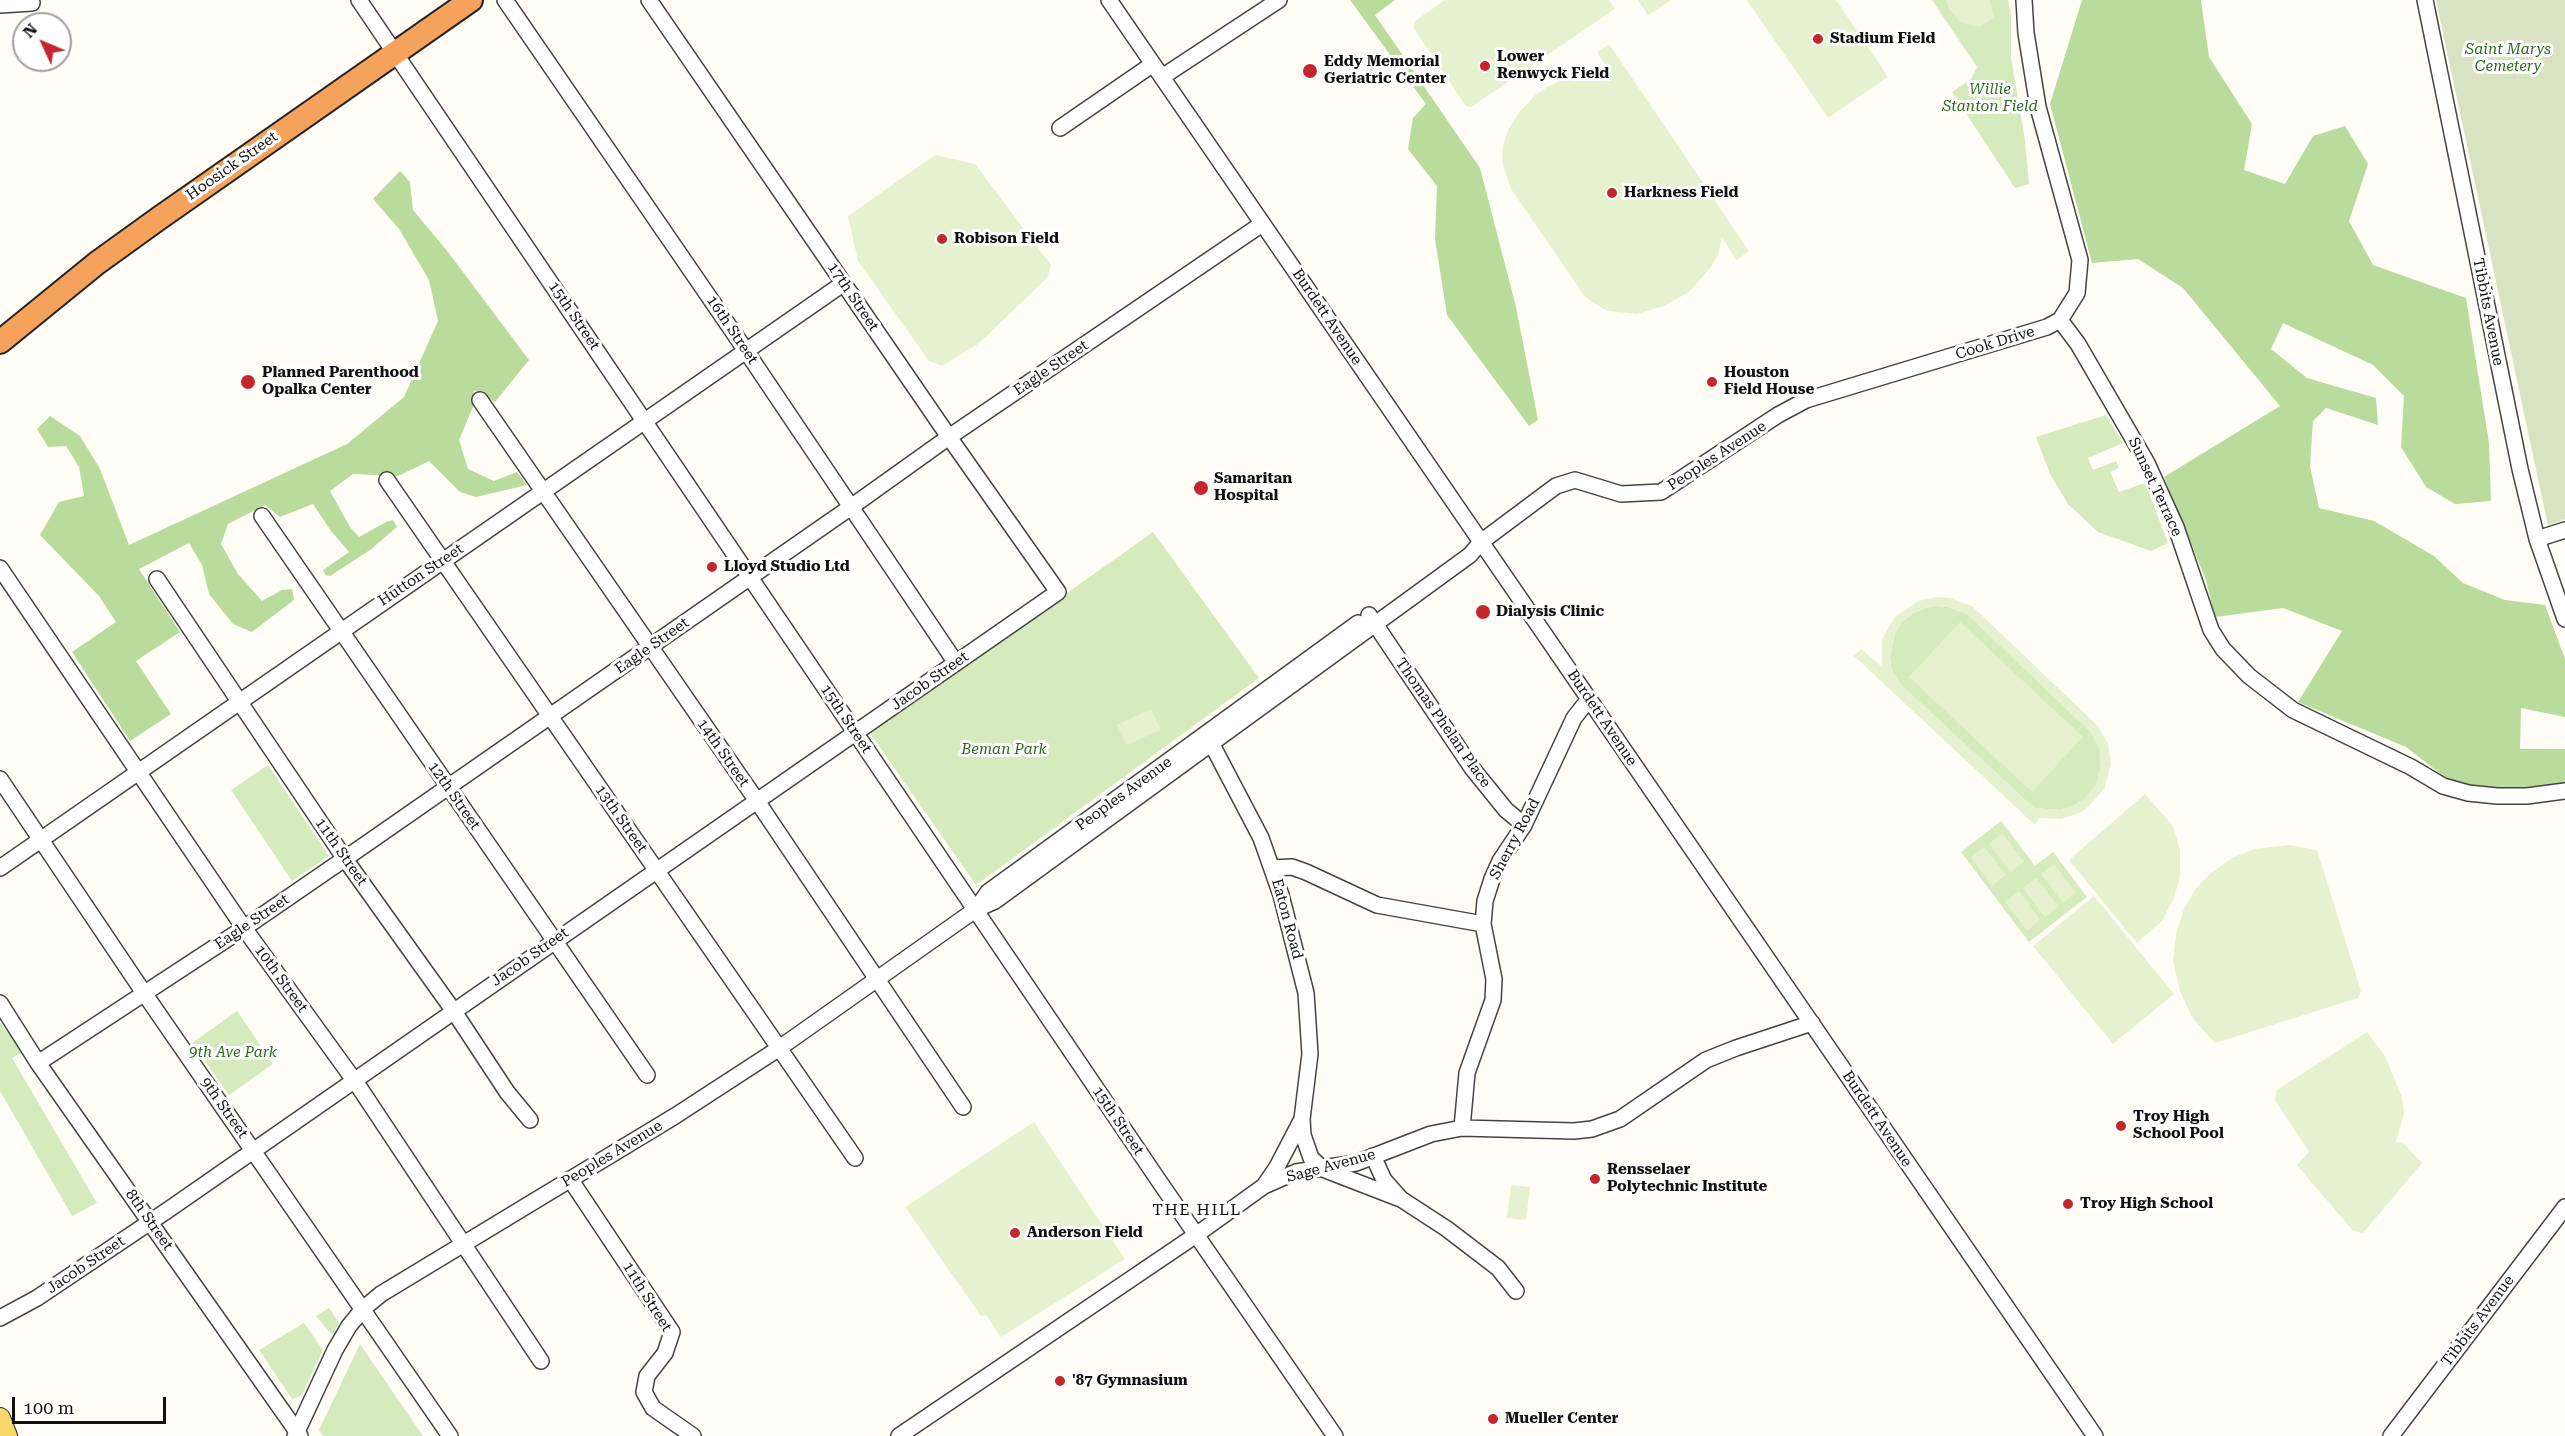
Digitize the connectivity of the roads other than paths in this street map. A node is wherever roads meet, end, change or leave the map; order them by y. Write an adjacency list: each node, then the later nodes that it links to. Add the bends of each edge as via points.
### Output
1 (359, 0): 11 (street, 15th Street)
2 (471, 0): 11 (highway, Hoosick Street)
3 (505, 0): 19 (street, 16th Street)
4 (649, 0): 16 (street, 17th Street)
5 (1109, 0): 12 (street, Burdett Avenue)
6 (1279, 0): 13 (street)
7 (2024, 0): 17 (street, via 2038,107 2080,260 2077,293)
8 (2425, 0): 29 (street, Tibbits Avenue)
9 (32, 3): 10 (street)
10 (0, 5)
11 (395, 54): 18 (highway, Hoosick Street, via 158,219); 22 (street, 15th Street)
12 (1153, 64): 13 (street, Burdett Avenue); 14 (street)
13 (1162, 77): 15 (street, Burdett Avenue)
14 (1060, 128)
15 (1262, 224): 23 (street, Eagle Street); 30 (street, Burdett Avenue)
16 (844, 283): 19 (street, Hutton Street); 23 (street, 17th Street)
17 (2060, 320): 20 (street, Cook Drive); 49 (street, Sunset Terrace, via 2147,463 2176,526 2211,630 2248,676 2293,710 2444,786 2498,796)
18 (0, 342)
19 (746, 350): 22 (street, Hutton Street); 26 (street, 16th Street)
20 (1928, 364): 30 (street, Peoples Avenue, via 1793,406 1661,492 1621,494 1583,481 1565,482)
21 (480, 400): 25 (street, 14th Street)
22 (646, 421): 25 (street, Hutton Street); 33 (street, 15th Street)
23 (948, 437): 26 (street, Eagle Street); 35 (street, 17th Street)
24 (387, 480): 31 (street, 13th Street)
25 (545, 491): 31 (street, Hutton Street); 39 (street, 14th Street)
26 (851, 507): 33 (street, Eagle Street); 40 (street, 16th Street)
27 (262, 516): 38 (street, 12th Street)
28 (2565, 530): 29 (street)
29 (2537, 539): 36 (street, Tibbits Avenue)
30 (1481, 542): 37 (street, Peoples Avenue, via 1464,548); 41 (street, Burdett Avenue)
31 (442, 560): 38 (street, Hutton Street); 43 (street, 13th Street)
32 (0, 568): 46 (street, 10th Street)
33 (750, 577): 39 (street, Eagle Street); 44 (street, 15th Street)
34 (157, 579): 42 (street, 11th Street)
35 (1058, 592): 40 (street, Jacob Street)
36 (2564, 611)
37 (1372, 620): 45 (street, Peoples Avenue); 51 (street, Thomas Phelan Place, via 1472,768 1506,810)
38 (340, 630): 42 (street, Hutton Street); 48 (street, 12th Street)
39 (649, 648): 43 (street, Eagle Street); 50 (street, 14th Street)
40 (956, 663): 44 (street, Jacob Street)
41 (1589, 699): 51 (street, Sherry Road, via 1574,718); 65 (street, Burdett Avenue)
42 (239, 701): 46 (street, Hutton Street); 53 (street, 11th Street)
43 (550, 717): 48 (street, Eagle Street); 56 (street, 13th Street)
44 (855, 733): 50 (street, Jacob Street); 57 (street, 15th Street)
45 (1209, 740): 55 (street, Eaton Road, via 1261,838); 57 (street, Peoples Avenue, via 995,901)
46 (137, 771): 52 (street, Hutton Street); 59 (street, 10th Street)
47 (0, 779): 52 (street, 9th Street)
48 (449, 787): 53 (street, Eagle Street); 60 (street, 12th Street)
49 (2565, 791)
50 (757, 801): 56 (street, Jacob Street); 61 (street, 14th Street)
51 (1524, 825): 58 (street, Sherry Road, via 1492,879)
52 (42, 839): 54 (street, Hutton Street); 62 (street, 9th Street)
53 (345, 859): 59 (street, Eagle Street); 64 (street, 11th Street)
54 (0, 868)
55 (1272, 868): 58 (street, via 1292,867 1377,905); 71 (street, Eaton Road, via 1306,993 1310,1054)
56 (656, 870): 60 (street, Jacob Street); 66 (street, 13th Street)
57 (975, 910): 61 (street, Peoples Avenue); 83 (street, 15th Street)
58 (1483, 924): 73 (street, Sherry Road, via 1494,979 1493,1000 1467,1073)
59 (244, 928): 62 (street, Eagle Street); 69 (street, 10th Street)
60 (554, 941): 64 (street, Jacob Street); 68 (street, 12th Street)
61 (877, 980): 66 (street, Peoples Avenue); 70 (street, 14th Street)
62 (144, 993): 67 (street, Eagle Street); 74 (street, 9th Street)
63 (0, 1003): 67 (street, 8th Street)
64 (453, 1010): 69 (street, Jacob Street); 72 (street, 11th Street)
65 (1812, 1023): 73 (street, Sage Avenue, via 1706,1060 1620,1119 1598,1128); 96 (street, Burdett Avenue)
66 (778, 1049): 76 (street, 13th Street); 78 (street, Peoples Avenue)
67 (38, 1063): 82 (street, 8th Street)
68 (647, 1075)
69 (353, 1079): 74 (street, Jacob Street); 84 (street, 10th Street)
70 (963, 1107)
71 (1302, 1119): 77 (street, Eaton Road, via 1311,1158); 79 (street, Eaton Road)
72 (530, 1120)
73 (1462, 1128): 75 (street, Sage Avenue, via 1431,1134)
74 (254, 1151): 82 (street, Jacob Street); 86 (street, 9th Street)
75 (1372, 1156): 77 (street, Sage Avenue); 80 (street, via 1384,1180)
76 (855, 1158)
77 (1323, 1169): 79 (street, Sage Avenue, via 1296,1172); 80 (street)
78 (570, 1179): 84 (street, Peoples Avenue); 93 (street, 11th Street, via 672,1332 665,1353 647,1376 644,1392 653,1408)
79 (1264, 1186): 83 (street, Sage Avenue)
80 (1401, 1199): 85 (street, via 1498,1268)
81 (2565, 1207): 97 (street, Tibbits Avenue)
82 (151, 1222): 87 (street, Jacob Street); 90 (street, 8th Street)
83 (1196, 1235): 94 (street, Sage Avenue); 95 (street, 15th Street)
84 (463, 1244): 86 (street, Peoples Avenue, via 399,1281); 88 (street, 10th Street)
85 (1516, 1291)
86 (363, 1309): 90 (street, Peoples Avenue, via 335,1350); 92 (street, 9th Street)
87 (0, 1318)
88 (541, 1361)
89 (0, 1418): 91 (main road)
90 (297, 1435)
91 (7, 1436)
92 (450, 1436)
93 (693, 1436)
94 (899, 1436)
95 (1335, 1436)
96 (2095, 1436)
97 (2391, 1436)

